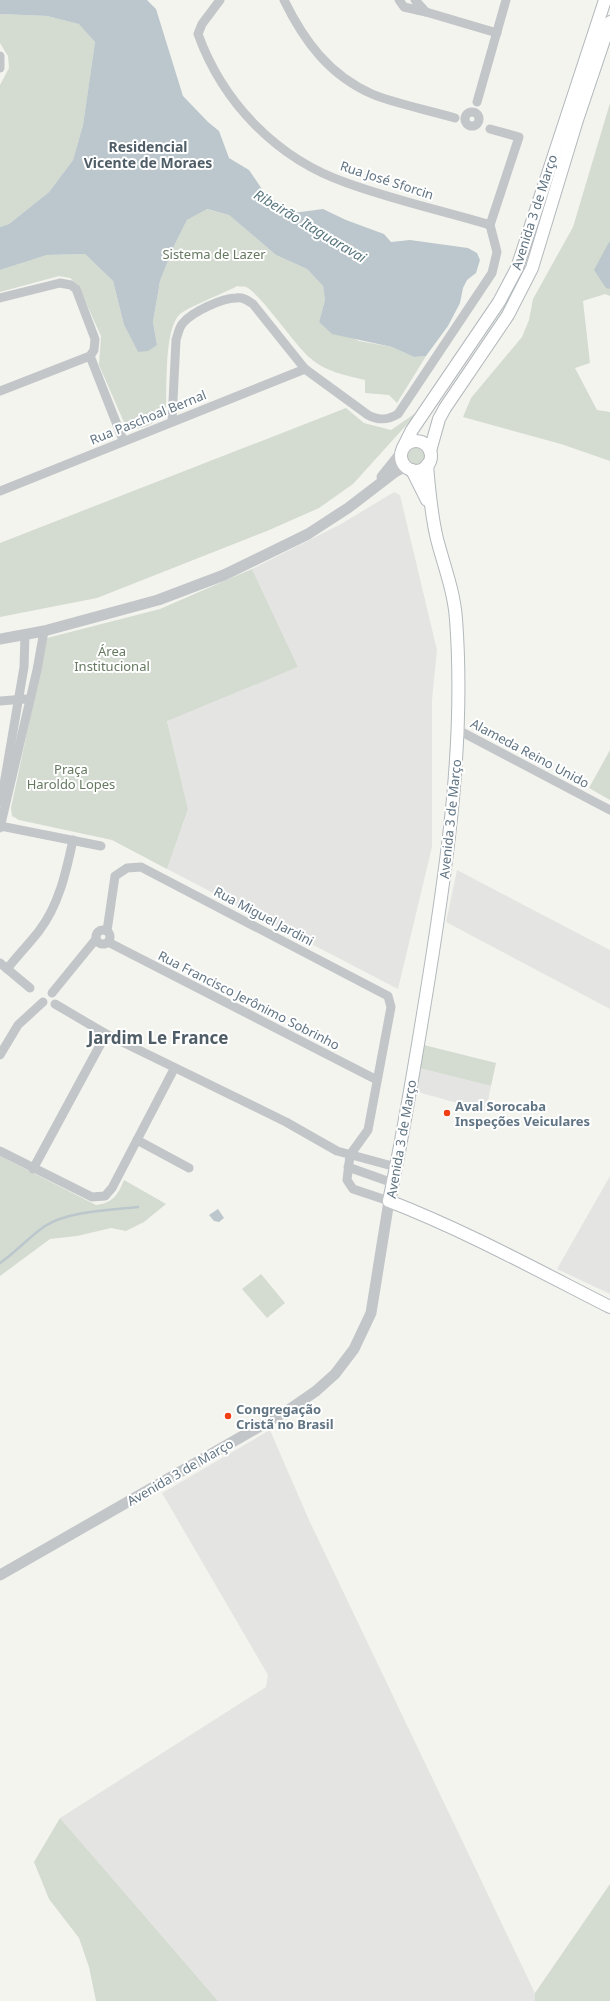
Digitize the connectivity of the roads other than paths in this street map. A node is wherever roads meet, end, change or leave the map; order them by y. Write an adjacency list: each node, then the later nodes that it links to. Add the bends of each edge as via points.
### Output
1 (220, 0): 13 (street, Rua José Sforcin, via 202,24 198,34 215,72 228,93 261,130 291,155 347,183)
2 (284, 0): 12 (street, via 303,35 317,54 348,81 374,94 455,118)
3 (414, 0): 6 (street, via 411,5); 7 (street)
4 (506, 0): 9 (street)
5 (605, 0): 20 (main road, Avenida 3 de Março, via 517,268 499,302 412,430)
6 (401, 3): 7 (street)
7 (426, 12): 9 (street)
8 (610, 22): 21 (main road, Avenida 3 de Março, via 532,268 508,315 452,396 440,419)
9 (497, 34): 12 (street)
10 (0, 56): 11 (street)
11 (0, 68)
12 (472, 118): 13 (street, via 490,129 519,137)
13 (490, 225): 16 (street, via 498,252 492,273 398,414 387,419 372,418)
14 (0, 298): 15 (street, via 60,283 71,285 76,290 95,339 94,350)
15 (90, 356): 17 (street); 19 (street)
16 (305, 369): 18 (street, Rua Paschoal Bernal); 18 (street, via 253,304 245,299 236,298 218,302 191,316 179,329 176,340)
17 (0, 391)
18 (172, 422): 19 (street, Rua Paschoal Bernal)
19 (123, 440): 24 (street, Rua Paschoal Bernal)
20 (402, 450): 21 (main road, via 409,442 419,441 426,444); 23 (main road, via 402,460); 25 (street)
21 (430, 451): 22 (main road)
22 (427, 465): 23 (main road, via 420,470); 26 (main road, Avenida 3 de Março)
23 (409, 468): 25 (street, via 395,472); 26 (main road, Avenida 3 de Março)
24 (0, 491)
25 (368, 492): 27 (street, via 308,534 224,575 158,600)
26 (430, 507): 33 (main road, Avenida 3 de Março, via 452,588 456,618)
27 (44, 631): 28 (street); 30 (street)
28 (25, 635): 29 (street); 31 (street, via 24,668)
29 (0, 639)
30 (30, 698): 31 (street); 36 (street)
31 (19, 700): 32 (street); 34 (street)
32 (0, 701)
33 (458, 730): 35 (street, Alameda Reino Unido); 55 (main road, Avenida 3 de Março, via 450,836 440,910)
34 (0, 808)
35 (610, 810)
36 (0, 826): 37 (street)
37 (73, 840): 38 (street); 42 (street, via 64,883 52,909 39,931)
38 (101, 846)
39 (107, 931): 40 (street, via 98,932); 41 (street, via 110,935); 50 (street, Rua Miguel Jardini, via 115,876 127,868 141,867 388,996 391,1007)
40 (96, 939): 41 (street, via 101,944); 44 (street)
41 (108, 942): 50 (street, Rua Francisco Jerônimo Sobrinho)
42 (3, 966): 43 (street)
43 (30, 988)
44 (52, 993): 45 (street, via 45,994); 46 (street, via 56,997)
45 (43, 1002): 46 (street, via 48,1006); 48 (street, via 18,1025)
46 (55, 1004): 47 (street)
47 (106, 1034): 49 (street); 57 (street)
48 (0, 1055)
49 (174, 1068): 51 (street); 53 (street, via 286,1122 337,1151)
50 (378, 1080): 53 (street, via 368,1130)
51 (137, 1140): 56 (street); 57 (street, via 112,1188 105,1196 92,1197)
52 (0, 1151): 57 (street)
53 (350, 1155): 54 (street); 55 (street)
54 (348, 1167): 58 (street); 59 (street, via 347,1180 353,1189)
55 (396, 1167): 58 (main road, Avenida 3 de Março)
56 (189, 1168)
57 (33, 1169)
58 (393, 1183): 59 (main road, Avenida 3 de Março)
59 (389, 1202): 60 (main road, via 438,1220); 61 (street, Avenida 3 de Março, via 371,1313 354,1350 335,1374 290,1409)
60 (610, 1307)
61 (0, 1576)

